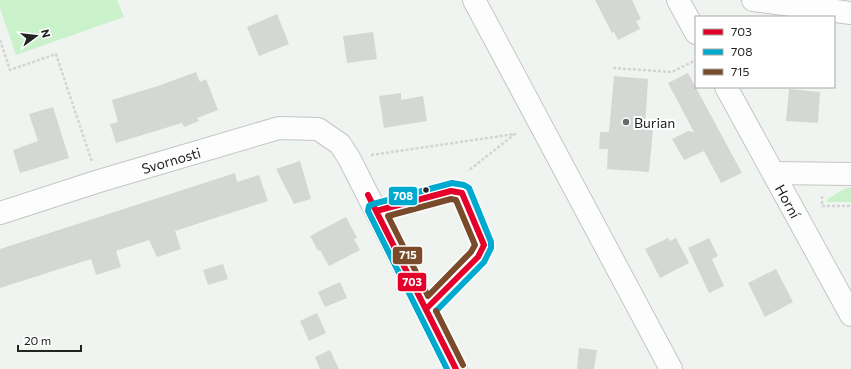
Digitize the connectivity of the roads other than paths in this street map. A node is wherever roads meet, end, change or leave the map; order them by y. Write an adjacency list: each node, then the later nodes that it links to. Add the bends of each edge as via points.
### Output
1 (474, 0): 14 (street)
2 (678, 0): 5 (street)
3 (753, 0): 4 (street)
4 (851, 13)
5 (695, 31)
6 (727, 88): 7 (street, Horní)
7 (774, 174): 8 (street); 12 (street, Horní)
8 (851, 174)
9 (376, 211): 10 (street, Svornosti, via 345,151 318,129 279,128); 11 (street); 11 (lane, via 451,191 462,193 484,245 478,257)
10 (0, 213)
11 (426, 309): 13 (street)
12 (851, 315)
13 (456, 369)
14 (671, 369)

